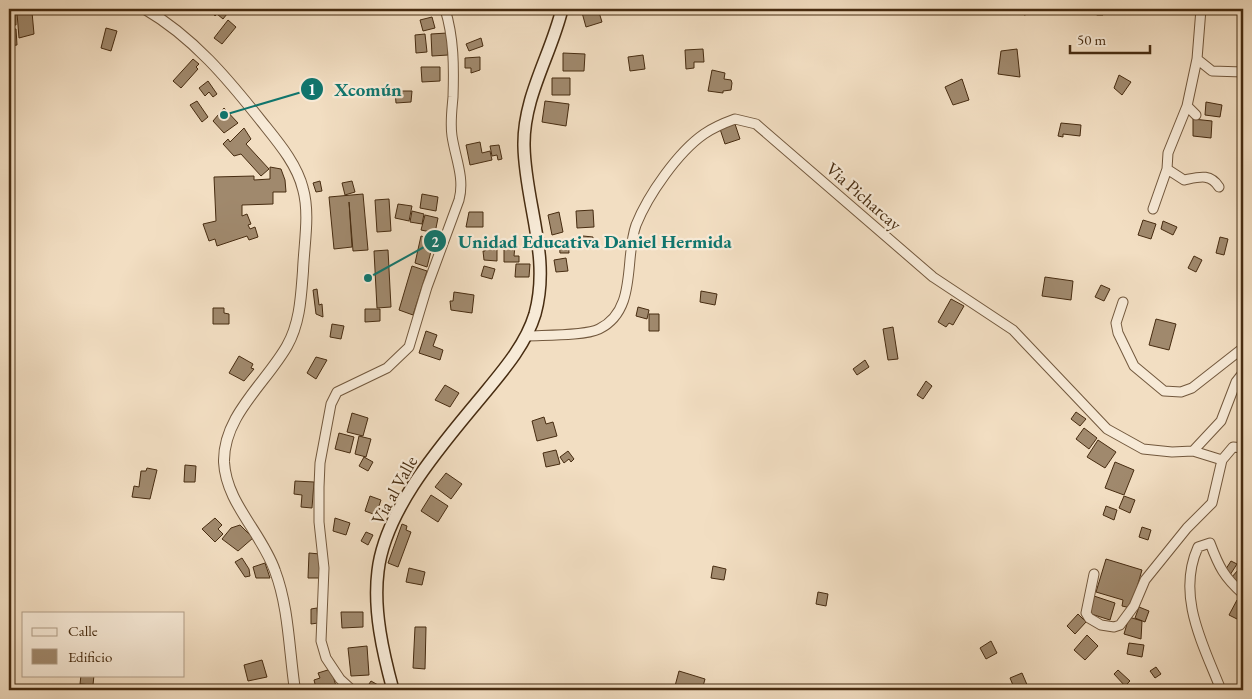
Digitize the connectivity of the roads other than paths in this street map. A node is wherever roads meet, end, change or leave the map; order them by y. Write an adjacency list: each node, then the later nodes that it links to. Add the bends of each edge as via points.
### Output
1 (145, 9): 21 (street, via 166,21 231,82 285,151 303,188 306,209 297,324 287,347 237,417 224,460 236,500 276,572 289,636)
2 (445, 9): 22 (street, via 454,63 451,134 462,190 409,347 387,368 337,392 330,404 320,463 319,522 324,568 322,641 326,658)
3 (562, 9): 13 (main road, Via al Valle, via 526,114 524,146 542,277)
4 (1201, 9): 5 (street)
5 (1197, 59): 6 (street, via 1212,70); 7 (street)
6 (1241, 70)
7 (1187, 106): 8 (street); 9 (street, via 1168,153)
8 (1196, 116)
9 (1167, 169): 10 (street, via 1184,180 1205,176 1214,179); 11 (street)
10 (1219, 187)
11 (1153, 209)
12 (1123, 302): 14 (street, via 1116,323 1118,333 1134,366 1164,391 1181,392 1192,388)
13 (527, 336): 17 (street, Via Picharcay, via 599,329 615,316 624,302 636,227 649,198 703,134 735,118 756,124 933,277 1013,330 1106,429 1143,449); 23 (main road, Via al Valle, via 421,474 396,515 378,572 377,598)
14 (1243, 348)
15 (1243, 373): 17 (street, via 1236,382 1221,422)
16 (1243, 448): 18 (street, via 1233,447)
17 (1193, 450): 18 (street, Via Picharcay)
18 (1222, 460): 19 (street, via 1212,503 1187,528 1146,580 1134,606 1120,625 1101,625 1086,613)
19 (1094, 574)
20 (1243, 594): 24 (street, via 1220,570 1210,543 1198,547 1192,560 1189,600 1194,623)
21 (295, 690)
22 (352, 690)
23 (393, 690)
24 (1221, 690)

